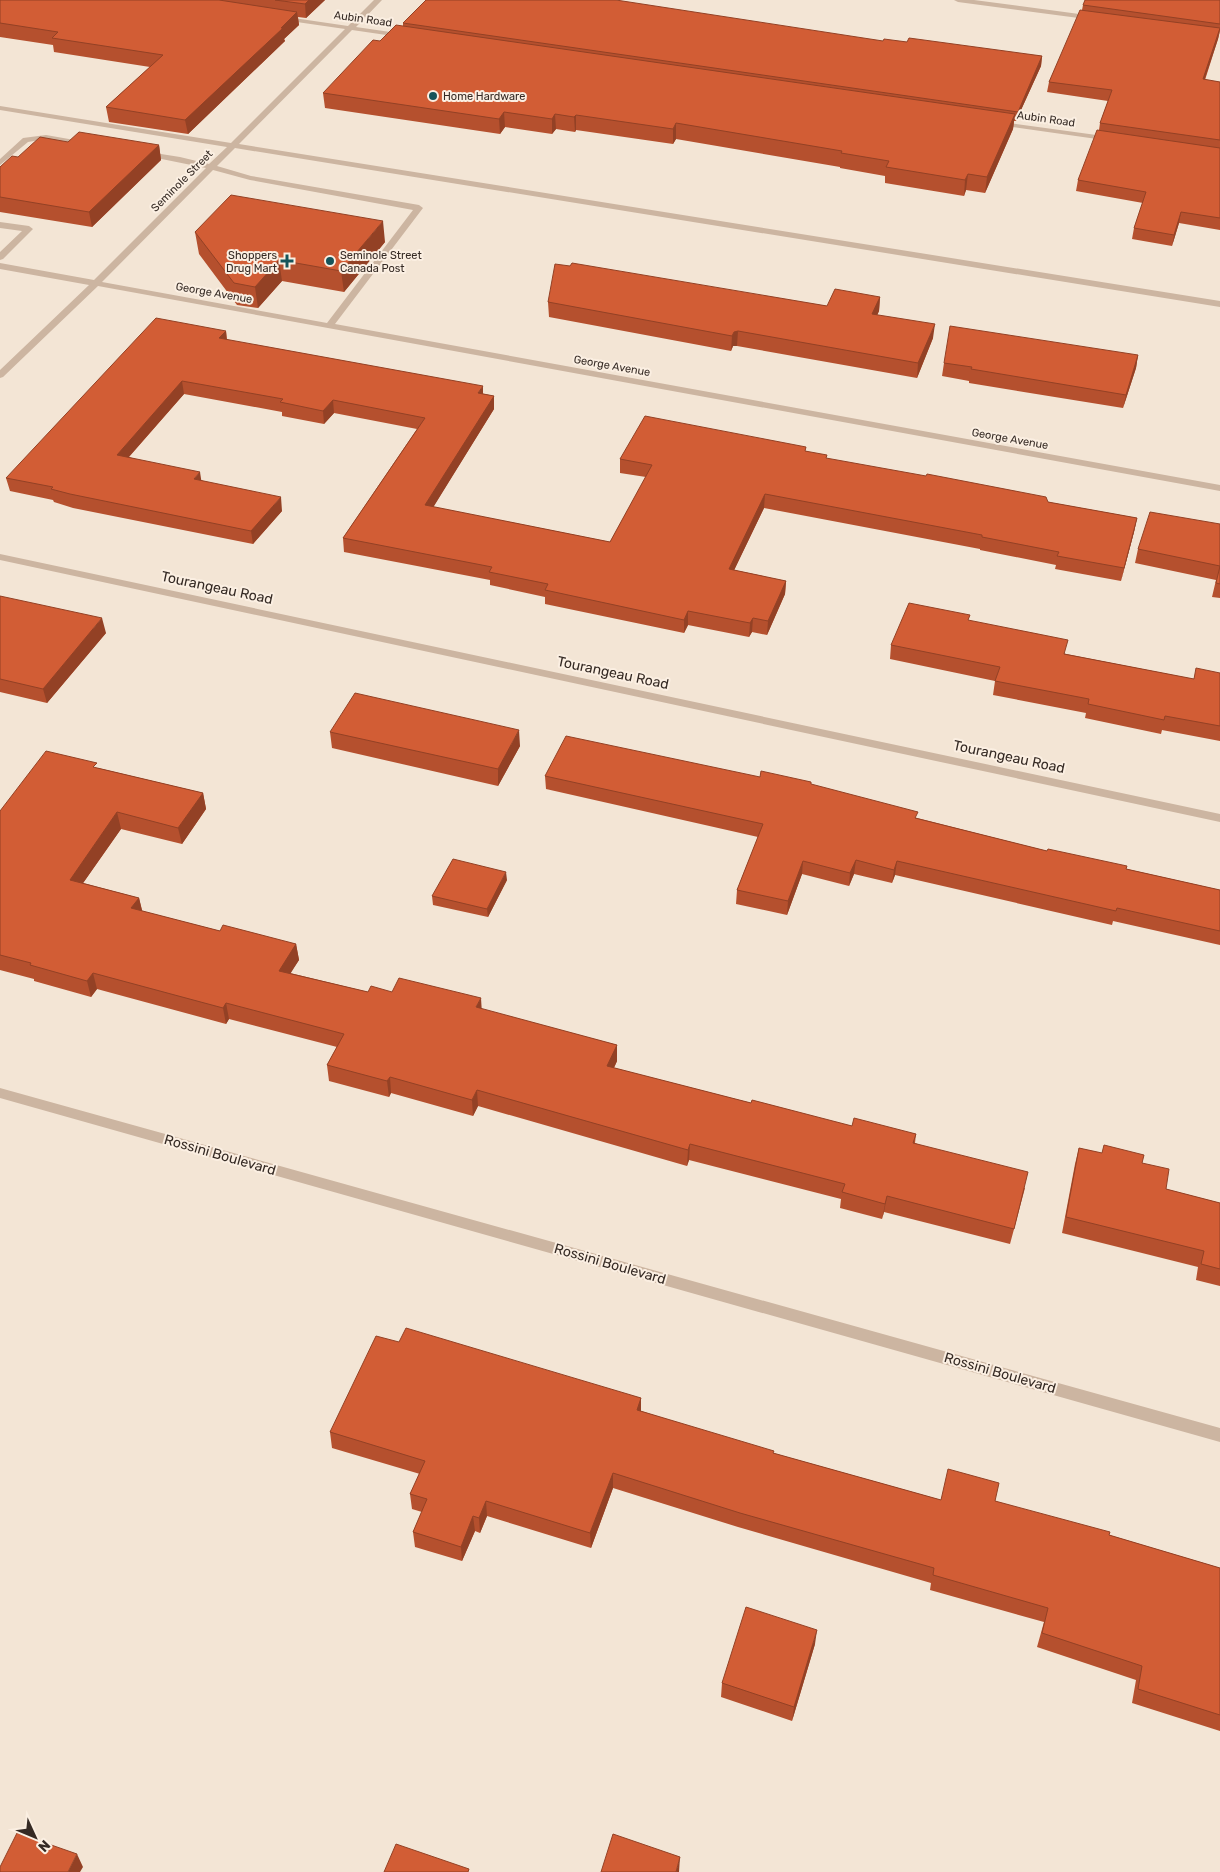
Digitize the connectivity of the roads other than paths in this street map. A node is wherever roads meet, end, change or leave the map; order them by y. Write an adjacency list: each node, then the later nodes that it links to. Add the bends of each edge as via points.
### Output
1 (378, 0): 5 (street, Seminole Street)
2 (958, 0): 4 (street)
3 (274, 17): 5 (street, Aubin Road)
4 (1104, 19)
5 (350, 28): 6 (street, Aubin Road); 11 (street, Seminole Street)
6 (413, 37)
7 (0, 108): 11 (street)
8 (994, 122): 9 (street, Aubin Road)
9 (1122, 141)
10 (94, 145): 13 (street, via 46,138 26,140)
11 (233, 145): 14 (street, Seminole Street); 19 (street)
12 (132, 151): 14 (street)
13 (0, 163)
14 (210, 168): 18 (street, Seminole Street); 20 (street, via 419,208)
15 (0, 225): 16 (street, via 29,229)
16 (0, 256)
17 (0, 266): 18 (street, George Avenue)
18 (96, 283): 20 (street, George Avenue); 21 (street, Seminole Street)
19 (1220, 304)
20 (329, 326): 22 (street, George Avenue)
21 (0, 375)
22 (1220, 488)
23 (0, 557): 24 (street, Tourangeau Road)
24 (1220, 818)
25 (0, 1093): 26 (street, Rossini Boulevard)
26 (1220, 1435)

